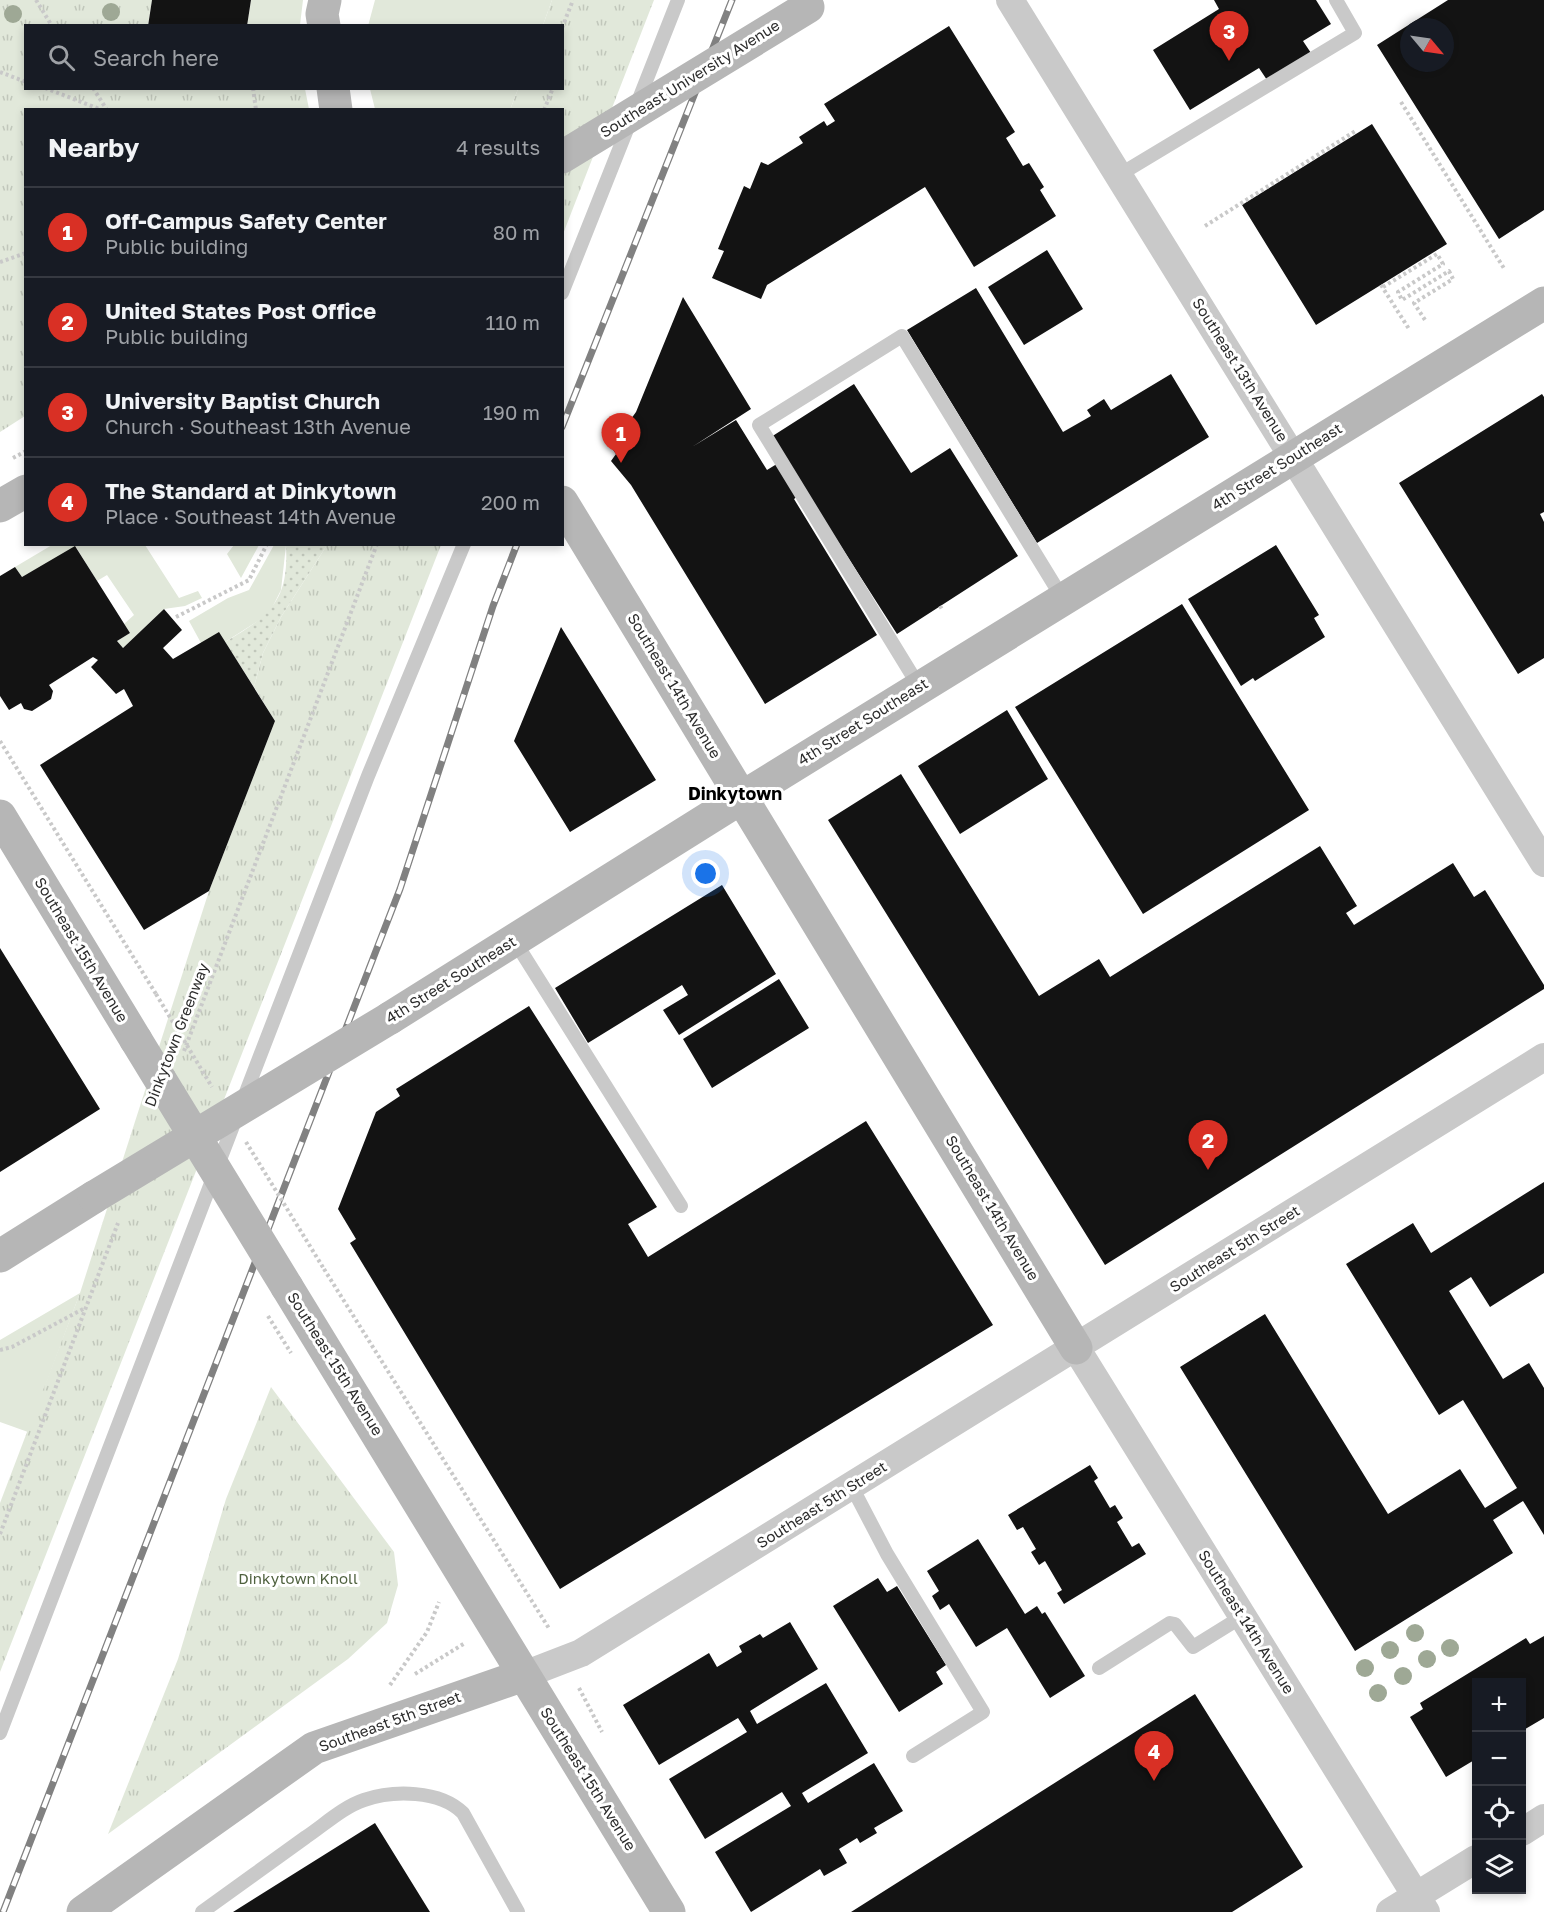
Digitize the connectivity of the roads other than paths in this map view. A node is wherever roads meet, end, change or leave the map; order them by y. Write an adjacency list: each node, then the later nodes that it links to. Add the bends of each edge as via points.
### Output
1 (325, 0): 6 (street)
2 (678, 0): 11 (lane)
3 (1010, 0): 10 (street, Southeast 13th Avenue)
4 (1336, 0): 10 (lane, via 1355,33)
5 (813, 3): 9 (street, Southeast University Avenue, bridge)
6 (324, 24)
7 (333, 90): 8 (street)
8 (336, 108)
9 (564, 157)
10 (1119, 176): 13 (street, Southeast 13th Avenue)
11 (564, 288)
12 (1544, 303): 13 (street, 4th Street Southeast)
13 (1294, 457): 18 (street, 4th Street Southeast); 22 (street, Southeast 13th Avenue)
14 (24, 492): 16 (street)
15 (564, 505): 20 (street, Southeast 14th Avenue)
16 (0, 506)
17 (463, 546): 33 (lane, via 368,776)
18 (1063, 599): 19 (street, 4th Street Southeast); 19 (lane, via 902,336 759,425)
19 (920, 688): 20 (street, 4th Street Southeast)
20 (741, 798): 23 (street, 4th Street Southeast); 28 (street, Southeast 14th Avenue)
21 (0, 816): 25 (street, Southeast 15th Avenue, bridge)
22 (1544, 863)
23 (514, 940): 25 (street, 4th Street Southeast, bridge); 26 (lane)
24 (1544, 1057): 28 (street, Southeast 5th Street)
25 (194, 1134): 27 (street, 4th Street Southeast, bridge); 32 (street, Southeast 15th Avenue, bridge)
26 (681, 1206)
27 (0, 1256)
28 (1076, 1348): 29 (street, Southeast 5th Street); 30 (street, Southeast 14th Avenue)
29 (852, 1487): 32 (street, Southeast 5th Street, via 591,1647); 34 (lane, via 887,1554 983,1712)
30 (1243, 1617): 31 (lane, via 1193,1647 1170,1623); 38 (street, Southeast 14th Avenue)
31 (1099, 1668)
32 (524, 1675): 39 (street, Southeast 5th Street, via 314,1748); 42 (street, Southeast 15th Avenue)
33 (0, 1732)
34 (913, 1756)
35 (1544, 1818): 36 (street)
36 (1526, 1829)
37 (1472, 1862): 38 (street)
38 (1421, 1904): 43 (street)
39 (83, 1912)
40 (202, 1912): 41 (lane, via 337,1815 363,1800 394,1795 441,1798 454,1803)
41 (518, 1912)
42 (669, 1912)
43 (1390, 1912)

